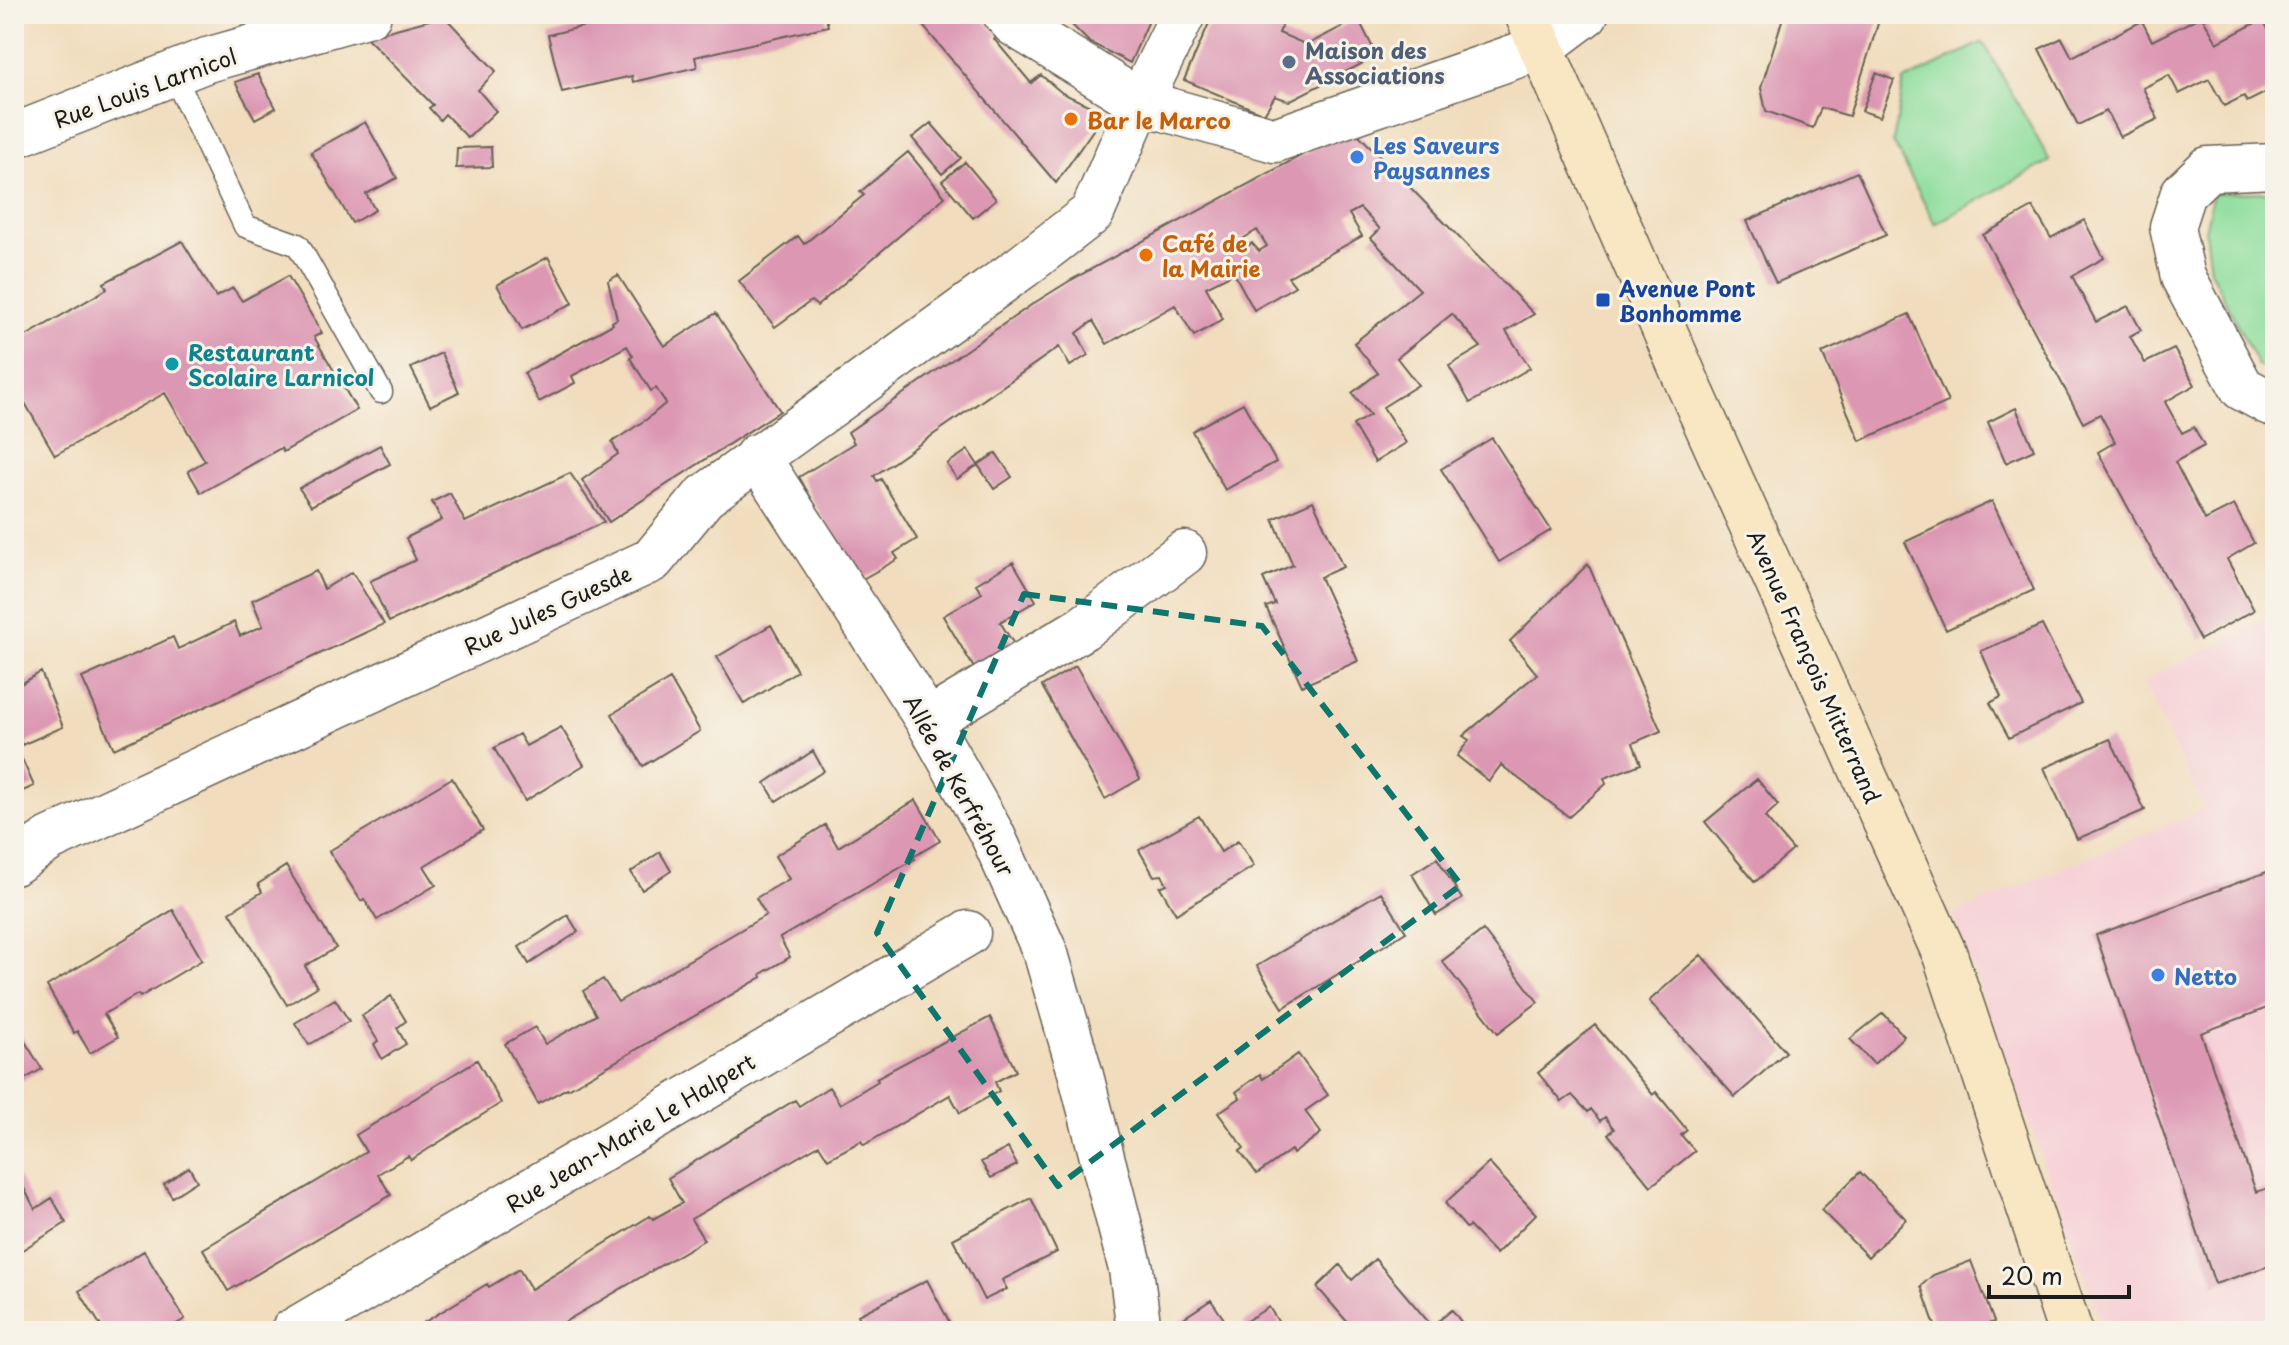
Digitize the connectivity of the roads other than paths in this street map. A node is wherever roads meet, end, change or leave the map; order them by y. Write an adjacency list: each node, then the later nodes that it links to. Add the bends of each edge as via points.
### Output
1 (369, 14): 6 (street, Rue Louis Larnicol)
2 (1005, 14): 7 (street)
3 (1183, 14): 7 (street)
4 (1586, 14): 5 (street)
5 (1534, 30): 7 (street, via 1275,140); 19 (main road, Avenue François Mitterrand, via 1945,955)
6 (173, 73): 8 (street, Rue Louis Larnicol); 10 (lane, via 245,226 298,245)
7 (1140, 102): 12 (street, Rue Jules Guesde, via 1092,213)
8 (14, 136)
9 (2275, 166): 11 (street, via 2208,169 2183,193 2172,227 2183,277 2242,388)
10 (381, 392)
11 (2273, 407)
12 (757, 456): 14 (street, Allée de Kerfréhour); 15 (street, Rue Jules Guesde, via 704,497 652,560 50,839)
13 (1184, 553): 14 (street, via 1083,628)
14 (928, 721): 18 (street, Allée de Kerfréhour, via 992,834 1046,954 1131,1269)
15 (14, 863)
16 (968, 933): 17 (street, Rue Jean-Marie Le Halpert)
17 (293, 1331)
18 (1139, 1331)
19 (2070, 1331)

